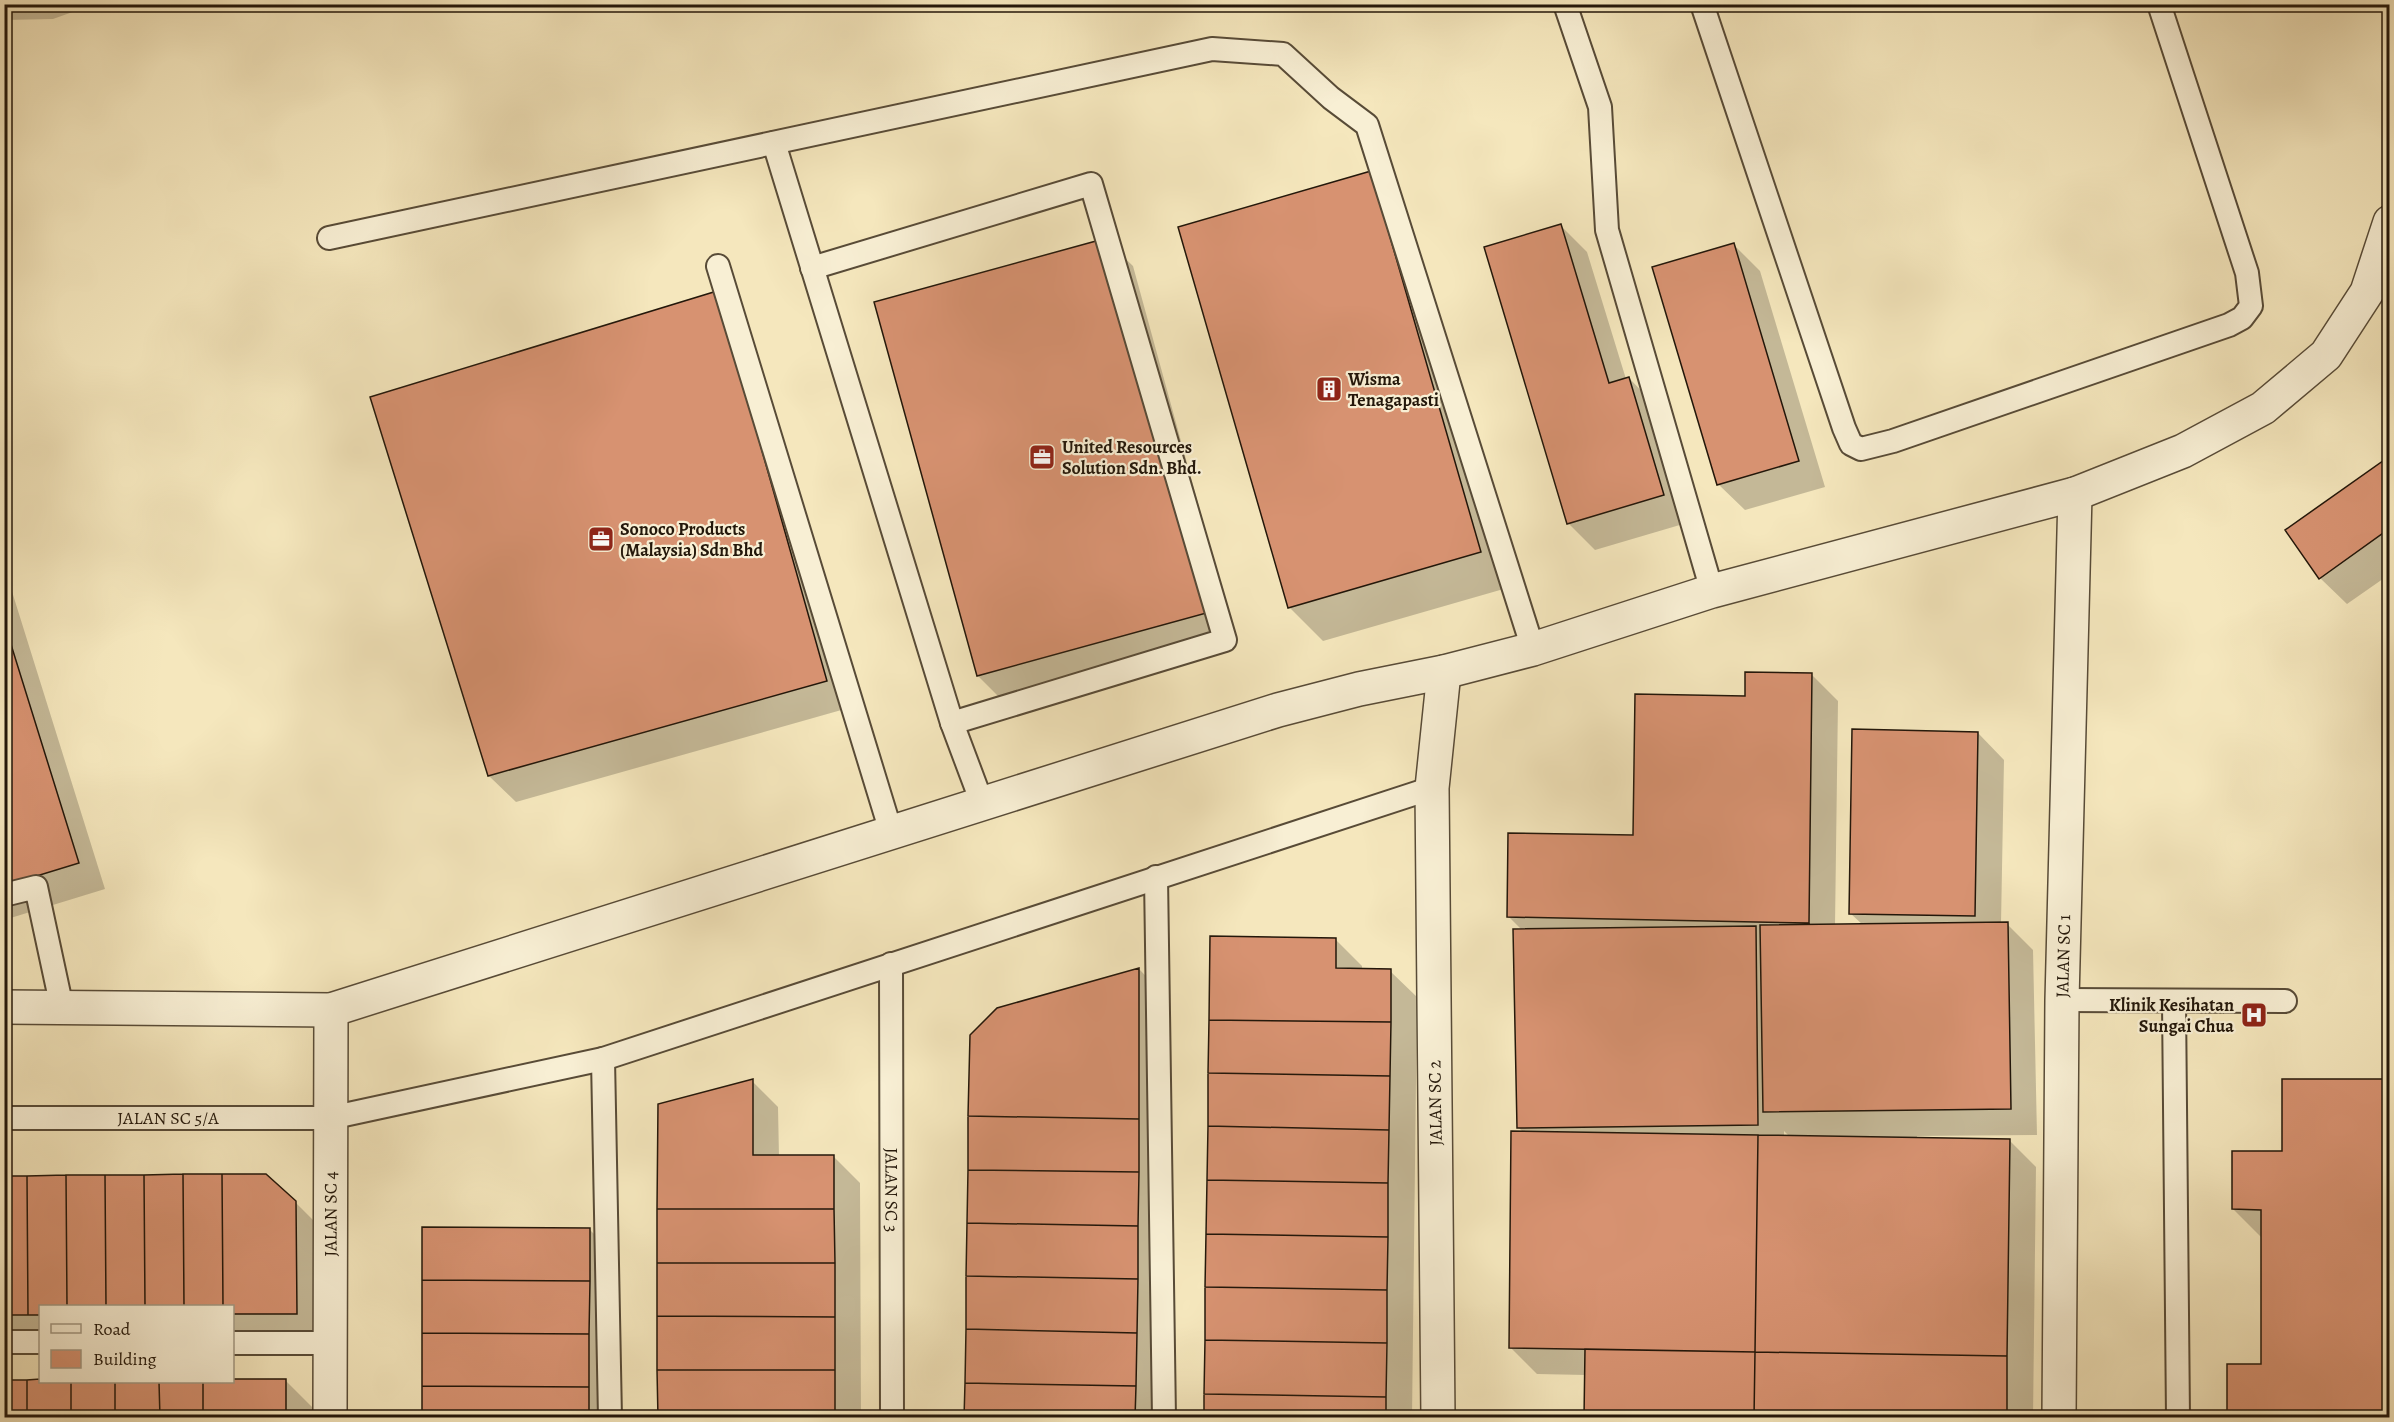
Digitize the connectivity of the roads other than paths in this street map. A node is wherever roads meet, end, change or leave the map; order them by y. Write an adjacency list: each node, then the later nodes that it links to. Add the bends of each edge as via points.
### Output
1 (1565, 4): 10 (lane, via 1600,107 1607,230)
2 (1702, 4): 3 (lane, via 1844,428 1851,444 1861,449 2229,325 2242,318 2251,306 2247,273)
3 (2158, 4)
4 (774, 143): 6 (lane); 8 (lane); 11 (lane, via 1212,49 1283,54 1367,125)
5 (2390, 222): 9 (street, via 2367,292 2326,355 2263,408 2183,451)
6 (329, 238)
7 (718, 266): 16 (lane)
8 (812, 268): 13 (lane); 13 (lane, via 1091,184 1225,640)
9 (2075, 494): 10 (street); 20 (street, JALAN SC 1)
10 (1713, 591): 11 (street)
11 (1533, 649): 12 (street)
12 (1444, 672): 14 (street, JALAN SC 2); 15 (street, via 1278,710)
13 (952, 723): 15 (lane)
14 (1432, 788): 17 (lane, JALAN SC 5/A); 37 (street, JALAN SC 2)
15 (982, 803): 16 (street)
16 (891, 832): 25 (street)
17 (1156, 877): 19 (lane, JALAN SC 5/A); 36 (lane)
18 (4, 895): 24 (lane, via 36,887)
19 (891, 964): 26 (lane, JALAN SC 5/A); 35 (lane, JALAN SC 3)
20 (2062, 1000): 22 (lane); 38 (street, JALAN SC 1)
21 (2285, 1001): 22 (lane)
22 (2174, 1002): 39 (lane)
23 (4, 1007): 24 (street)
24 (62, 1008): 25 (street)
25 (331, 1010): 28 (street, JALAN SC 4)
26 (603, 1059): 28 (lane, JALAN SC 5/A); 34 (lane)
27 (4, 1118): 28 (lane, JALAN SC 5/A)
28 (330, 1118): 32 (street, JALAN SC 4)
29 (4, 1342): 30 (lane)
30 (39, 1342)
31 (234, 1343): 32 (lane)
32 (330, 1343): 33 (street, JALAN SC 4)
33 (330, 1418)
34 (610, 1418)
35 (892, 1418)
36 (1164, 1418)
37 (1438, 1418)
38 (2059, 1418)
39 (2178, 1418)

